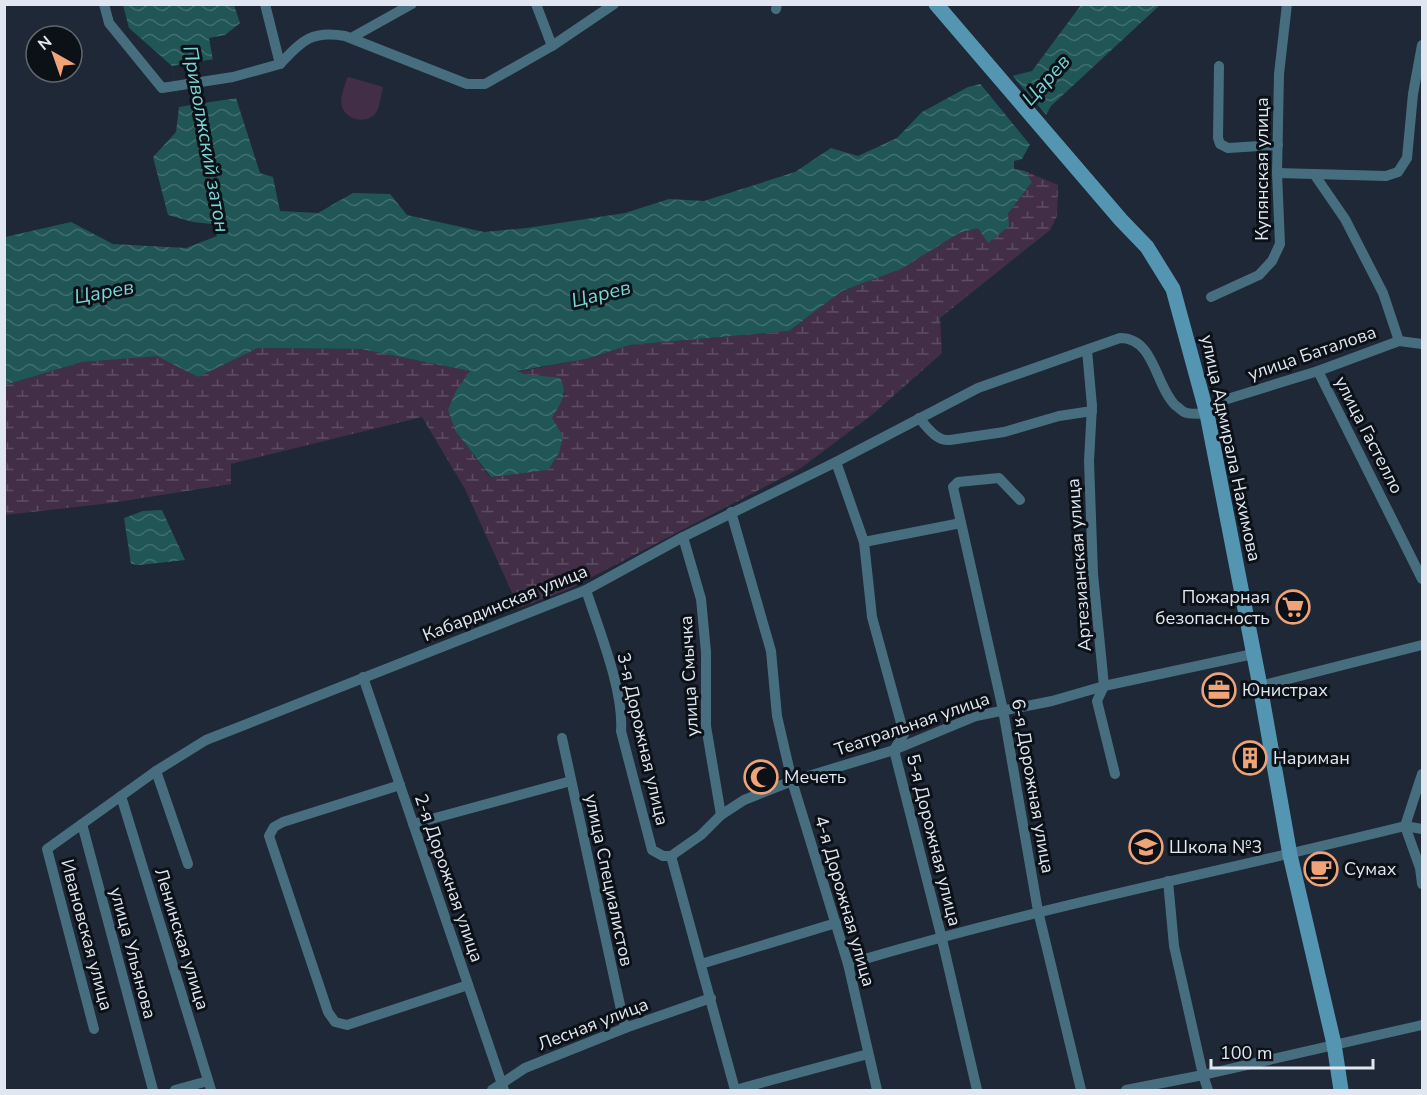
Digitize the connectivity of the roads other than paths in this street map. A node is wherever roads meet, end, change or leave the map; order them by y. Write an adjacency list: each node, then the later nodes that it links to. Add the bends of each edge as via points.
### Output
1 (104, 4): 11 (street, via 109,23 162,88 233,77)
2 (265, 4): 11 (street)
3 (412, 4): 8 (street)
4 (536, 4): 10 (street)
5 (614, 4): 10 (street)
6 (936, 4): 22 (main road, улица Адмирала Нахимова, via 1147,247 1173,289)
7 (1287, 4): 13 (street, Купянская улица, via 1279,74)
8 (351, 38): 10 (street, via 472,85 485,84); 11 (street, via 332,33 312,36)
9 (1422, 45): 15 (street, via 1407,158 1398,172 1386,176)
10 (552, 46)
11 (280, 64)
12 (1219, 66): 13 (street, via 1220,144 1227,148)
13 (1278, 146): 14 (street, Купянская улица)
14 (1277, 173): 15 (street); 16 (street, Купянская улица, via 1277,254 1259,275)
15 (1314, 174): 17 (street, via 1345,219 1383,293)
16 (1211, 297)
17 (1399, 341): 18 (street, улица Баталова); 20 (street, улица Баталова)
18 (1422, 344)
19 (1087, 350): 21 (street, Артезианская улица); 22 (street, via 1120,338 1135,340 1145,350 1172,402 1183,412); 23 (street, Кабардинская улица, via 978,388)
20 (1318, 371): 22 (street, улица Баталова, via 1221,401); 30 (street, улица Гастелло)
21 (1092, 411): 23 (street, via 1005,432 944,441); 35 (street, Артезианская улица, via 1089,461 1093,574)
22 (1207, 414): 33 (main road, улица Адмирала Нахимова)
23 (919, 418): 24 (street, Кабардинская улица)
24 (836, 462): 26 (street, Кабардинская улица); 29 (street, 5-я Дорожная улица)
25 (1020, 500): 27 (street, 6-я Дорожная улица, via 999,478 958,482 953,487)
26 (731, 512): 28 (street, Кабардинская улица); 44 (street, 4-я Дорожная улица, via 771,651 777,716)
27 (961, 523): 29 (street); 37 (street, 6-я Дорожная улица)
28 (683, 537): 31 (street, Кабардинская улица); 47 (street, улица Смычка, via 701,599 706,726)
29 (864, 542): 39 (street, 5-я Дорожная улица, via 872,617 904,734)
30 (1422, 579)
31 (586, 590): 34 (street, Кабардинская улица); 54 (street, 3-я Дорожная улица, via 620,698 621,731 652,850)
32 (1422, 645): 36 (street)
33 (1253, 654): 35 (street, Театральная улица); 36 (main road, улица Адмирала Нахимова)
34 (363, 677): 40 (street, Кабардинская улица, via 206,740); 45 (street, 2-я Дорожная улица)
35 (1104, 686): 37 (street, Театральная улица); 41 (street, Артезианская улица, via 1097,701)
36 (1260, 686): 53 (main road, улица Адмирала Нахимова)
37 (1003, 710): 39 (street, Театральная улица, via 976,716); 58 (street, 6-я Дорожная улица)
38 (562, 738): 43 (street, улица Специалистов)
39 (894, 750): 44 (street, Театральная улица); 60 (street, 5-я Дорожная улица)
40 (156, 771): 46 (street, Кабардинская улица); 55 (street)
41 (1115, 774)
42 (1422, 774): 50 (street)
43 (571, 781): 49 (street); 66 (street, улица Специалистов)
44 (792, 781): 47 (street, Театральная улица, via 744,800); 59 (street, 4-я Дорожная улица)
45 (400, 785): 49 (street, 2-я Дорожная улица); 63 (street, via 283,822 269,836 328,1012 335,1022 347,1025)
46 (121, 796): 48 (street, Кабардинская улица); 71 (street, Ленинская улица)
47 (722, 815): 54 (street, Театральная улица)
48 (82, 824): 52 (street, Кабардинская улица); 73 (street, улица Ульянова)
49 (413, 824): 63 (street, 2-я Дорожная улица)
50 (1405, 826): 51 (street); 53 (street); 57 (street)
51 (1422, 829)
52 (47, 849): 67 (street, Ивановская улица)
53 (1290, 855): 56 (street); 68 (main road, улица Адмирала Нахимова)
54 (671, 856): 61 (street)
55 (188, 864)
56 (1168, 881): 58 (street); 70 (street, via 1174,946)
57 (1422, 884)
58 (1038, 911): 60 (street); 79 (street, 6-я Дорожная улица)
59 (836, 923): 61 (street); 62 (street, 4-я Дорожная улица)
60 (941, 935): 62 (street); 78 (street, 5-я Дорожная улица)
61 (701, 964): 64 (street)
62 (848, 964): 69 (street, 4-я Дорожная улица)
63 (468, 985): 72 (street, 2-я Дорожная улица)
64 (711, 999): 66 (street, Лесная улица); 76 (street)
65 (1422, 1025): 68 (street)
66 (625, 1028): 72 (street, Лесная улица, via 525,1068)
67 (94, 1029)
68 (1334, 1044): 70 (street); 82 (main road, улица Адмирала Нахимова)
69 (868, 1054): 76 (street); 77 (street, 4-я Дорожная улица)
70 (1203, 1075): 80 (street); 81 (street)
71 (209, 1086): 74 (street)
72 (503, 1087): 75 (street, Лесная улица)
73 (153, 1090)
74 (175, 1090)
75 (492, 1090)
76 (735, 1090)
77 (877, 1090)
78 (977, 1090)
79 (1081, 1090)
80 (1126, 1090)
81 (1208, 1090)
82 (1341, 1090)

